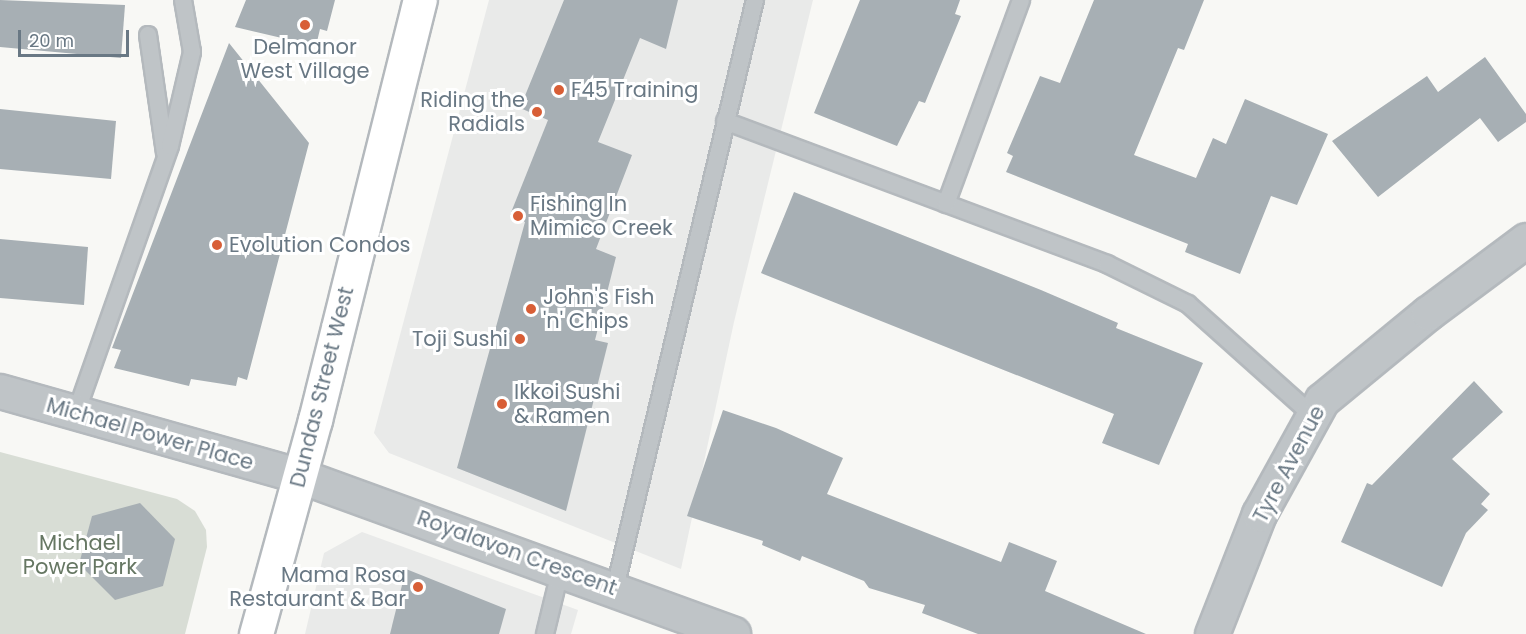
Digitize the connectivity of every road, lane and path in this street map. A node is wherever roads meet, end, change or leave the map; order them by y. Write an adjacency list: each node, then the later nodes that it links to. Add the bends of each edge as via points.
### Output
1 (183, 0): 7 (lane, via 192,52)
2 (420, 0): 13 (main road, Dundas Street West)
3 (755, 0): 6 (lane)
4 (1021, 0): 8 (lane)
5 (148, 35): 7 (lane)
6 (725, 121): 8 (lane); 15 (lane)
7 (165, 158): 11 (lane)
8 (946, 204): 12 (lane, via 1107,264 1188,304)
9 (1526, 240): 12 (street, Tyre Avenue, via 1368,361 1322,400)
10 (0, 391): 11 (street, Michael Power Place)
11 (76, 413): 13 (street, Michael Power Place)
12 (1312, 415): 19 (street, Tyre Avenue, via 1259,514)
13 (300, 476): 14 (street, Royalavon Crescent); 16 (main road, Dundas Street West)
14 (561, 568): 15 (street, Royalavon Crescent); 17 (lane)
15 (615, 588): 18 (street, Royalavon Crescent)
16 (256, 634)
17 (545, 634)
18 (733, 634)
19 (1212, 634)

